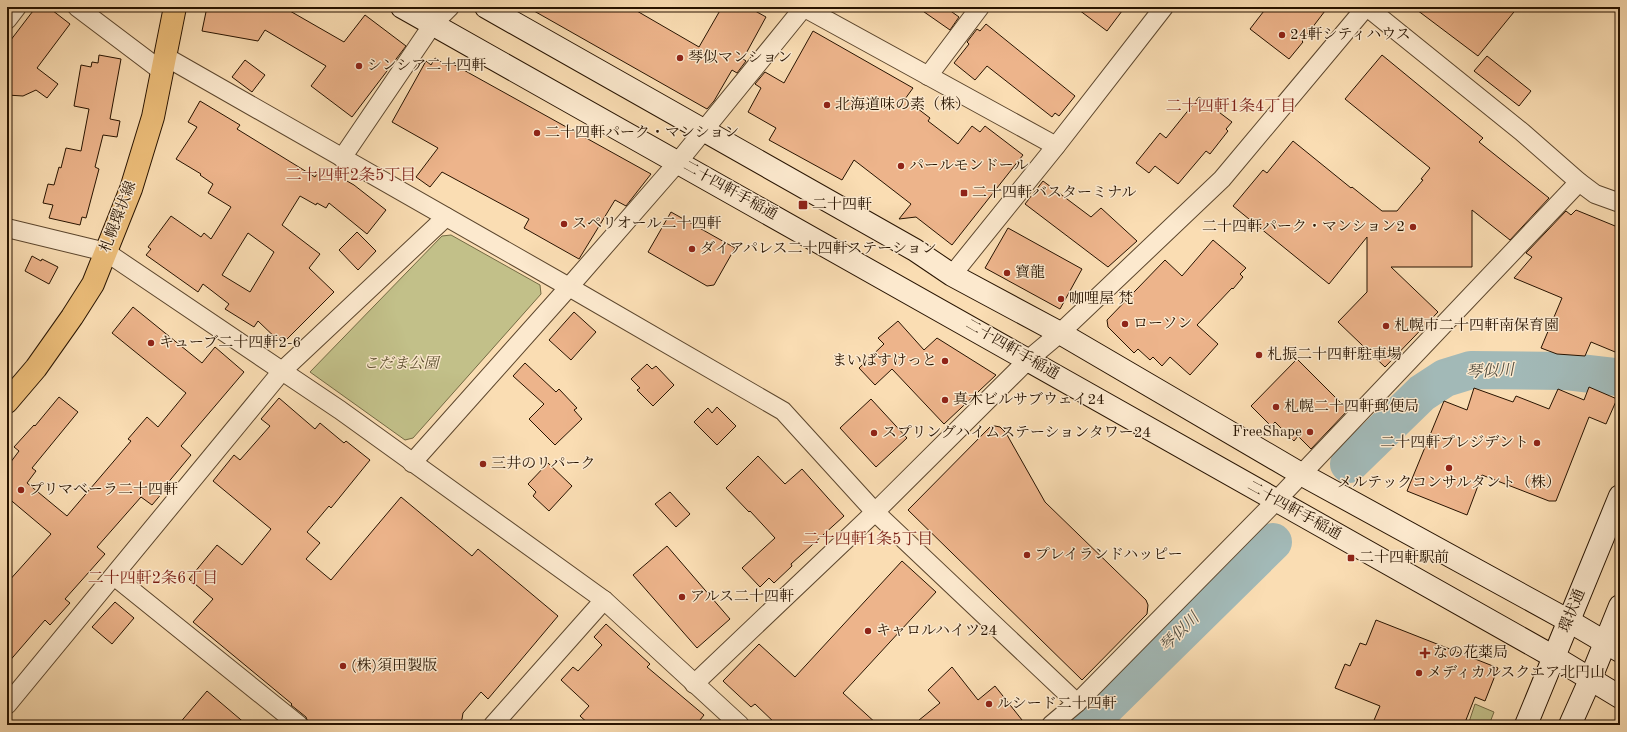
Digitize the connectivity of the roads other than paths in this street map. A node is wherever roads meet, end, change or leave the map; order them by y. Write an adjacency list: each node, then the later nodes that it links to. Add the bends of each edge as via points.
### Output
1 (17, 7): 11 (street)
2 (77, 7): 13 (street)
3 (175, 7): 13 (main road, 札幌環状線)
4 (402, 7): 12 (street, 二十四軒手稲通)
5 (450, 7): 12 (street)
6 (486, 7): 15 (street)
7 (804, 7): 14 (street); 15 (street)
8 (980, 7): 14 (street)
9 (1164, 7): 16 (street)
10 (1367, 7): 19 (street, via 1522,132); 26 (street, via 1222,179)
11 (7, 20)
12 (434, 24): 17 (street); 18 (street, 二十四軒手稲通)
13 (164, 65): 17 (street); 23 (main road, 札幌環状線, via 153,117 132,189)
14 (928, 76): 16 (street)
15 (704, 131): 18 (street); 24 (street, via 915,250)
16 (1056, 146): 24 (street)
17 (342, 158): 21 (street)
18 (678, 162): 25 (street); 27 (street, 二十四軒手稲通)
19 (1579, 182): 20 (street, via 1595,194); 31 (street)
20 (1620, 203)
21 (446, 217): 25 (street); 28 (street)
22 (7, 228): 23 (street)
23 (106, 252): 28 (street); 29 (main road, 札幌環状線, via 93,284 72,317 36,368)
24 (952, 275): 26 (street)
25 (569, 287): 30 (street); 34 (street, via 783,411)
26 (1060, 333): 27 (street); 31 (street)
27 (1029, 359): 33 (street, 二十四軒手稲通); 34 (street)
28 (282, 371): 30 (street); 35 (street)
29 (7, 402)
30 (412, 463): 36 (street)
31 (1301, 474): 33 (street); 38 (street)
32 (1620, 496): 38 (street, 環状通)
33 (1276, 501): 40 (street, 二十四軒手稲通); 44 (street)
34 (875, 512): 42 (street); 44 (street)
35 (114, 576): 45 (street); 46 (street)
36 (604, 600): 42 (street); 47 (street)
37 (1620, 606): 39 (street)
38 (1569, 621): 39 (street); 40 (street, 環状通)
39 (1613, 647): 41 (street)
40 (1554, 657): 41 (street, 二十四軒手稲通); 50 (street, 環状通)
41 (1590, 680): 43 (street, 二十四軒手稲通); 51 (street)
42 (694, 684): 48 (street)
43 (1620, 697)
44 (1077, 703): 49 (street)
45 (7, 705)
46 (299, 725)
47 (494, 725)
48 (740, 725)
49 (1051, 725)
50 (1526, 725)
51 (1570, 725)

